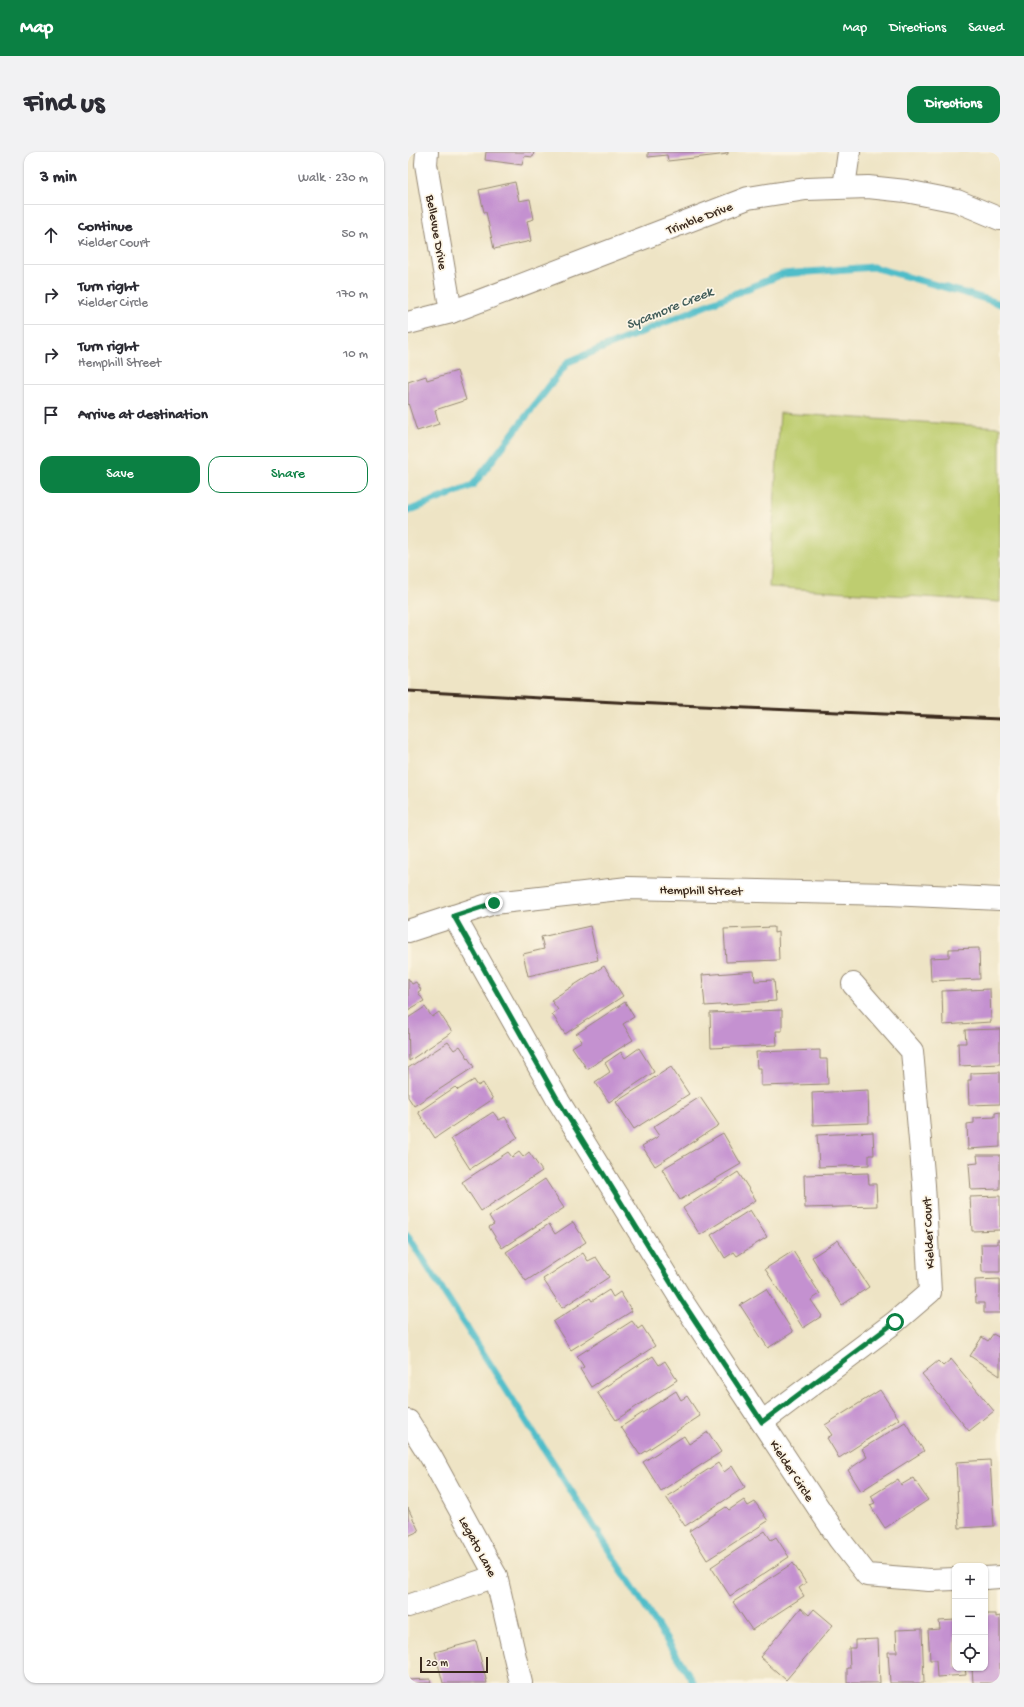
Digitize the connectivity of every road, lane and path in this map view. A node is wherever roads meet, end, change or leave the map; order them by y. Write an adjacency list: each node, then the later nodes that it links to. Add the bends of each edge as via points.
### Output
1 (428, 152): 5 (street, Bellevue Drive, via 426,164)
2 (849, 152): 3 (street)
3 (844, 187): 4 (street, Trimble Drive, via 906,191 957,202); 5 (street, Trimble Drive, via 806,188 748,198)
4 (1000, 219)
5 (451, 312): 6 (street, Trimble Drive)
6 (408, 323)
7 (1000, 899): 8 (street, Hemphill Street, via 628,888 494,903)
8 (454, 916): 9 (street, Hemphill Street); 12 (street, Kielder Circle, via 559,1102 682,1301)
9 (408, 931)
10 (854, 984): 12 (street, Kielder Court, via 912,1051 930,1292 895,1322)
11 (408, 1421): 13 (street, Legato Lane, via 431,1457)
12 (762, 1422): 16 (street, Kielder Circle, via 839,1539 867,1575)
13 (496, 1576): 17 (street); 18 (street, Legato Lane)
14 (1000, 1577): 15 (street)
15 (988, 1578)
16 (952, 1579)
17 (408, 1606)
18 (521, 1683)

